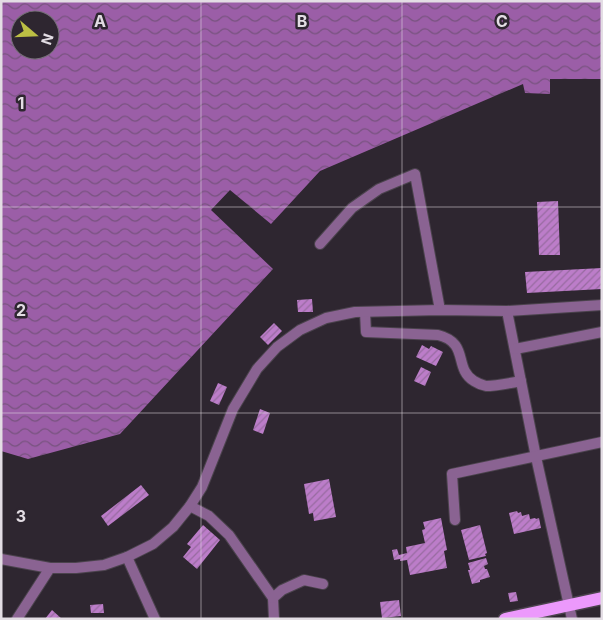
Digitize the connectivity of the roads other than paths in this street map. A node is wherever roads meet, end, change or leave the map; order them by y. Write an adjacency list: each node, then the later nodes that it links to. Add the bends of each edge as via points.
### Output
1 (320, 244): 3 (street, via 352,208 379,190 415,174)
2 (602, 305): 4 (street)
3 (440, 310): 4 (street); 5 (street)
4 (507, 311): 7 (street)
5 (365, 312): 8 (street, via 366,332 446,337 460,352 464,370 476,383 485,386); 11 (street, via 326,318 300,330 277,347 257,369 233,409 202,487)
6 (602, 332): 7 (street)
7 (515, 349): 8 (street)
8 (521, 382): 10 (street)
9 (602, 442): 10 (street)
10 (536, 457): 12 (street, via 452,474); 19 (street)
11 (190, 506): 13 (street, via 153,544); 17 (street, via 209,516 229,535)
12 (455, 520)
13 (128, 557): 15 (street, via 104,565); 21 (street)
14 (1, 559): 15 (street)
15 (50, 568): 20 (street)
16 (323, 584): 17 (street, via 304,580)
17 (273, 598): 22 (street)
18 (602, 598): 19 (main road)
19 (569, 605): 23 (main road); 24 (street)
20 (16, 619)
21 (155, 619)
22 (274, 619)
23 (505, 619)
24 (572, 619)

